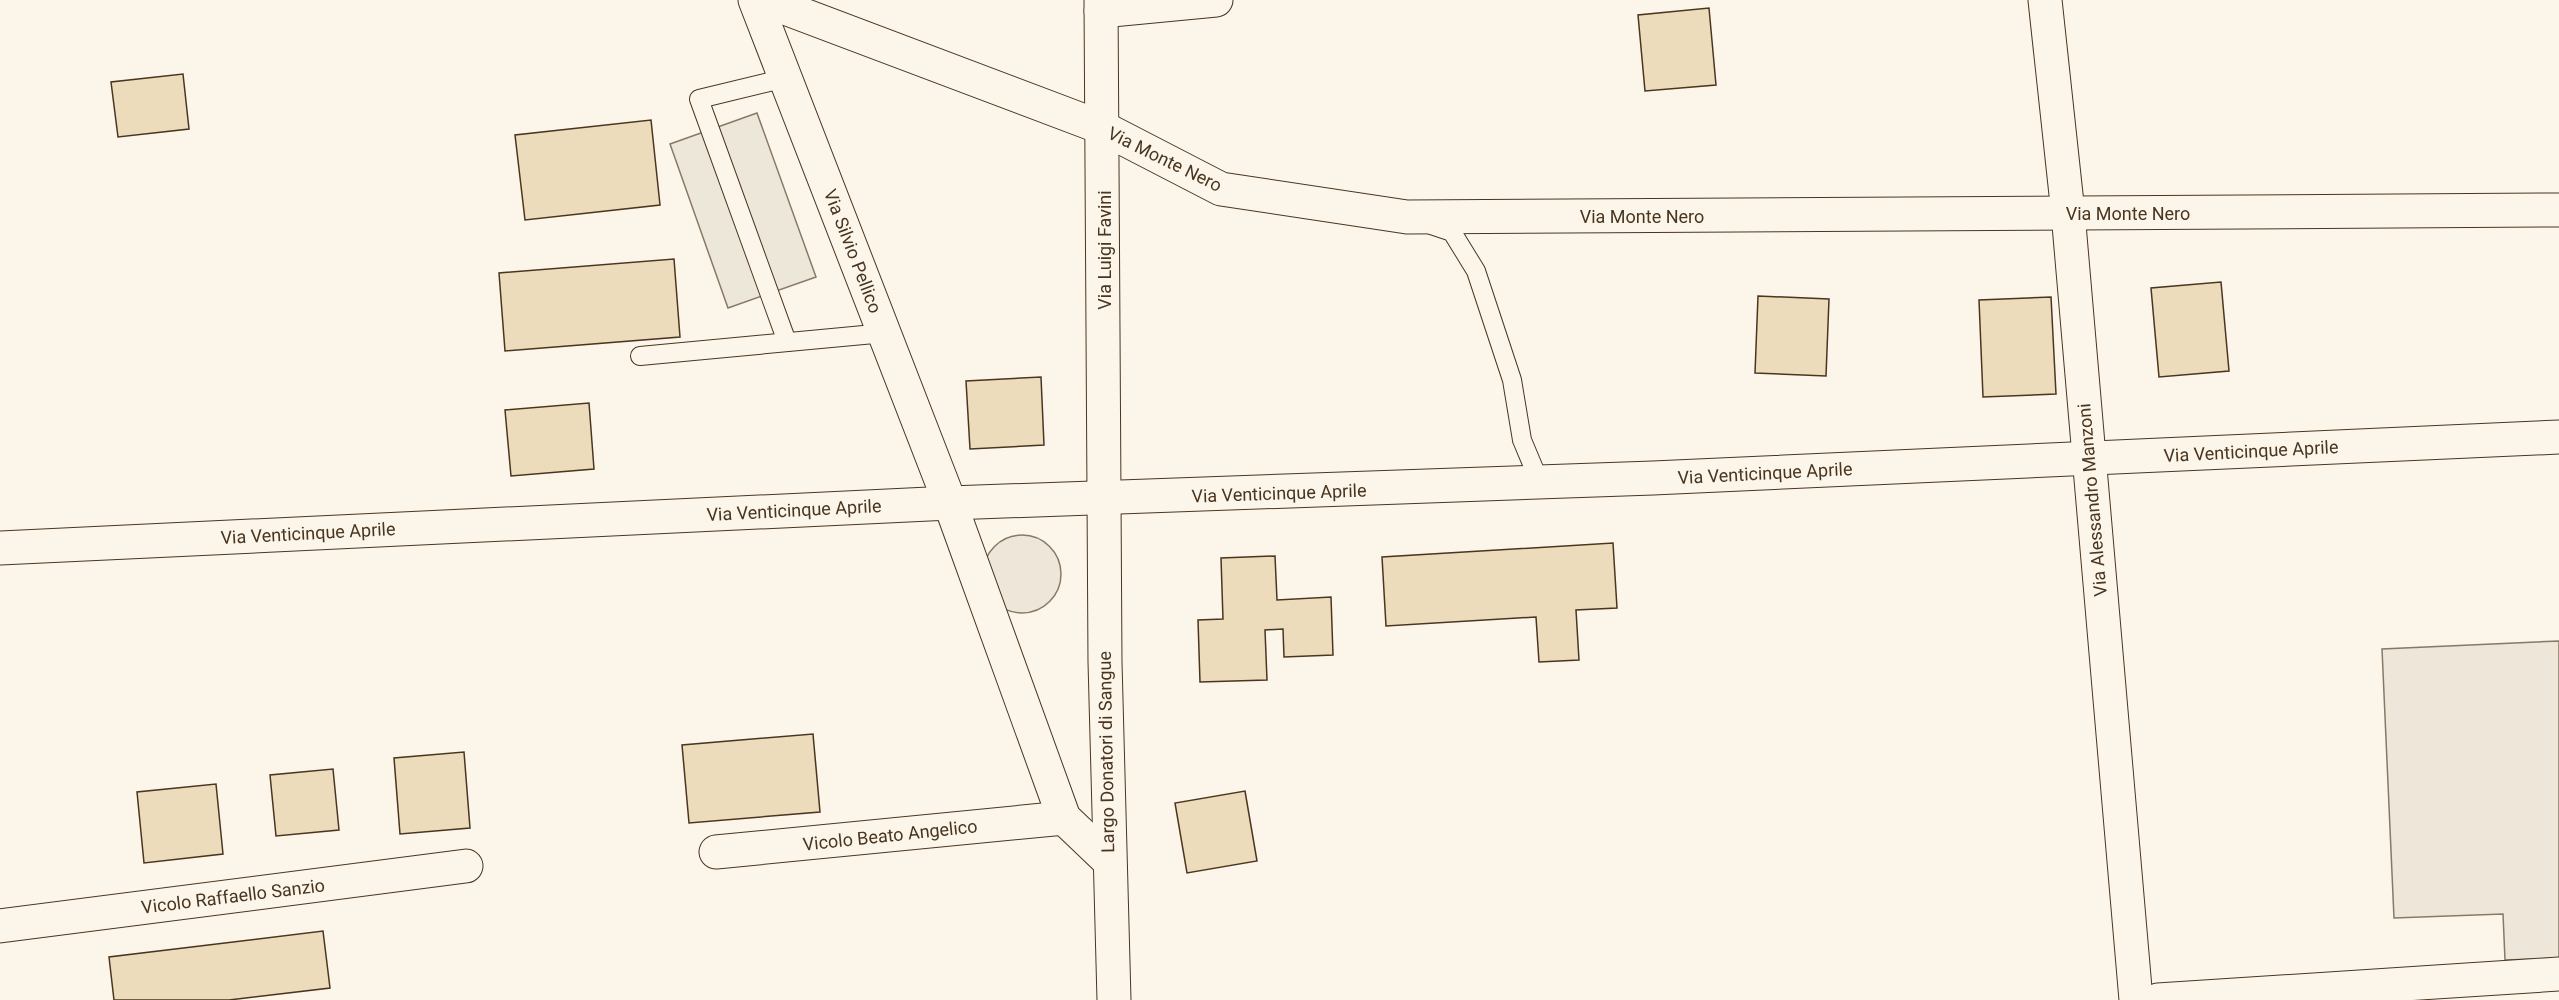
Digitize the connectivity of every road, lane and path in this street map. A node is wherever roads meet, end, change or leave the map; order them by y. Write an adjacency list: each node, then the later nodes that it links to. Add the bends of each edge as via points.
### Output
1 (755, 0): 6 (street, Via Silvio Pellico)
2 (764, 0): 7 (street, Via Monte Nero)
3 (1216, 0): 5 (street)
4 (2045, 0): 9 (street, Via Alessandro Manzoni)
5 (1101, 6): 7 (street, Via Luigi Favini)
6 (786, 78): 11 (street, Via Silvio Pellico); 12 (lane, via 699,99)
7 (1103, 128): 10 (street, Via Monte Nero, via 1221,189); 17 (street, Via Luigi Favini)
8 (2559, 210): 9 (street, Via Monte Nero)
9 (2068, 213): 10 (street, Via Monte Nero); 15 (street, Via Alessandro Manzoni)
10 (1407, 217): 16 (lane, via 1452,232 1476,272 1512,380 1522,440)
11 (885, 333): 12 (lane); 18 (street, Via Silvio Pellico)
12 (787, 342): 13 (lane)
13 (640, 356)
14 (2559, 437): 15 (street, Via Venticinque Aprile)
15 (2088, 458): 16 (street, Via Venticinque Aprile); 27 (street, Via Alessandro Manzoni)
16 (1540, 483): 17 (street, Via Venticinque Aprile)
17 (1104, 500): 18 (street, Via Venticinque Aprile); 22 (street, Largo Donatori di Sangue)
18 (950, 503): 19 (street, Via Venticinque Aprile); 20 (street, Largo Donatori di Sangue)
19 (0, 548)
20 (1064, 818): 21 (street, Vicolo Beato Angelico); 22 (street, Largo Donatori di Sangue)
21 (716, 852)
22 (1109, 861): 26 (street)
23 (466, 866): 24 (street, Vicolo Raffaello Sanzio)
24 (0, 926)
25 (2559, 974): 28 (street)
26 (1114, 1000)
27 (2136, 1000)
28 (2158, 1000)

